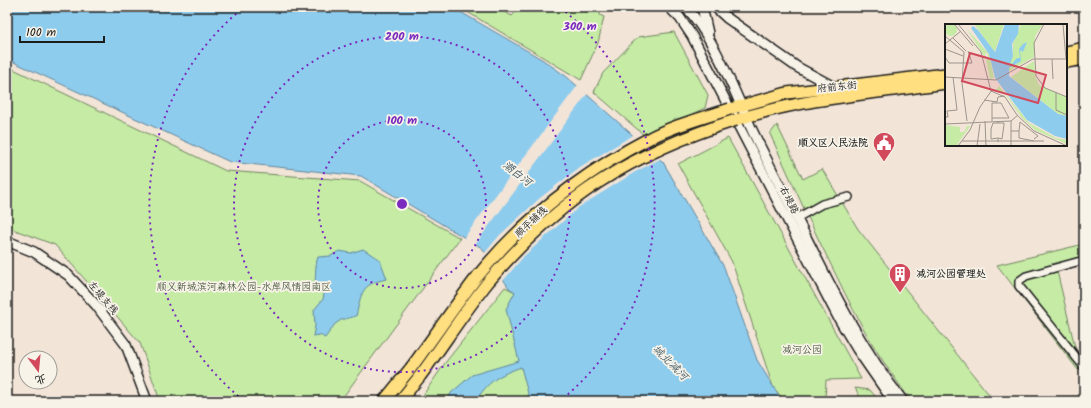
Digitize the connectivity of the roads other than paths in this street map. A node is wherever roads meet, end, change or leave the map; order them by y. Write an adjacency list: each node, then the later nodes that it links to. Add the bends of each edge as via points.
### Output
1 (669, 7): 14 (main road, 右堤路, via 692,36)
2 (686, 7): 5 (main road, 右堤路)
3 (702, 7): 5 (main road)
4 (715, 7): 12 (main road, via 796,67)
5 (712, 46): 13 (main road, 右堤路)
6 (1084, 48): 7 (main road)
7 (1067, 52)
8 (1084, 59): 9 (main road)
9 (1067, 62)
10 (945, 74): 12 (main road, 府前东街)
11 (945, 83): 15 (main road, 府前东街, via 815,102)
12 (834, 87): 13 (main road, 府前东街, via 787,93)
13 (741, 105): 14 (main road, 府前东街); 15 (main road, 右堤路)
14 (730, 109): 15 (main road, 右堤路); 22 (main road, 顺平辅线, bridge, via 648,139 591,173 558,197 529,222 478,277)
15 (741, 118): 17 (main road, 右堤路); 23 (main road, 顺平辅线, bridge, via 688,136 630,163 590,187 556,213 487,284); 24 (main road, 右堤路, via 839,319)
16 (849, 197): 17 (street, via 822,204)
17 (797, 218): 25 (main road, 右堤路, via 848,320 878,368)
18 (7, 241): 21 (main road, 左堤支线, via 34,252 68,275 96,305 126,345)
19 (1084, 260): 20 (street, via 1026,276 1019,281 1019,286)
20 (1084, 368)
21 (147, 401)
22 (384, 401)
23 (400, 401)
24 (893, 401)
25 (903, 401)

